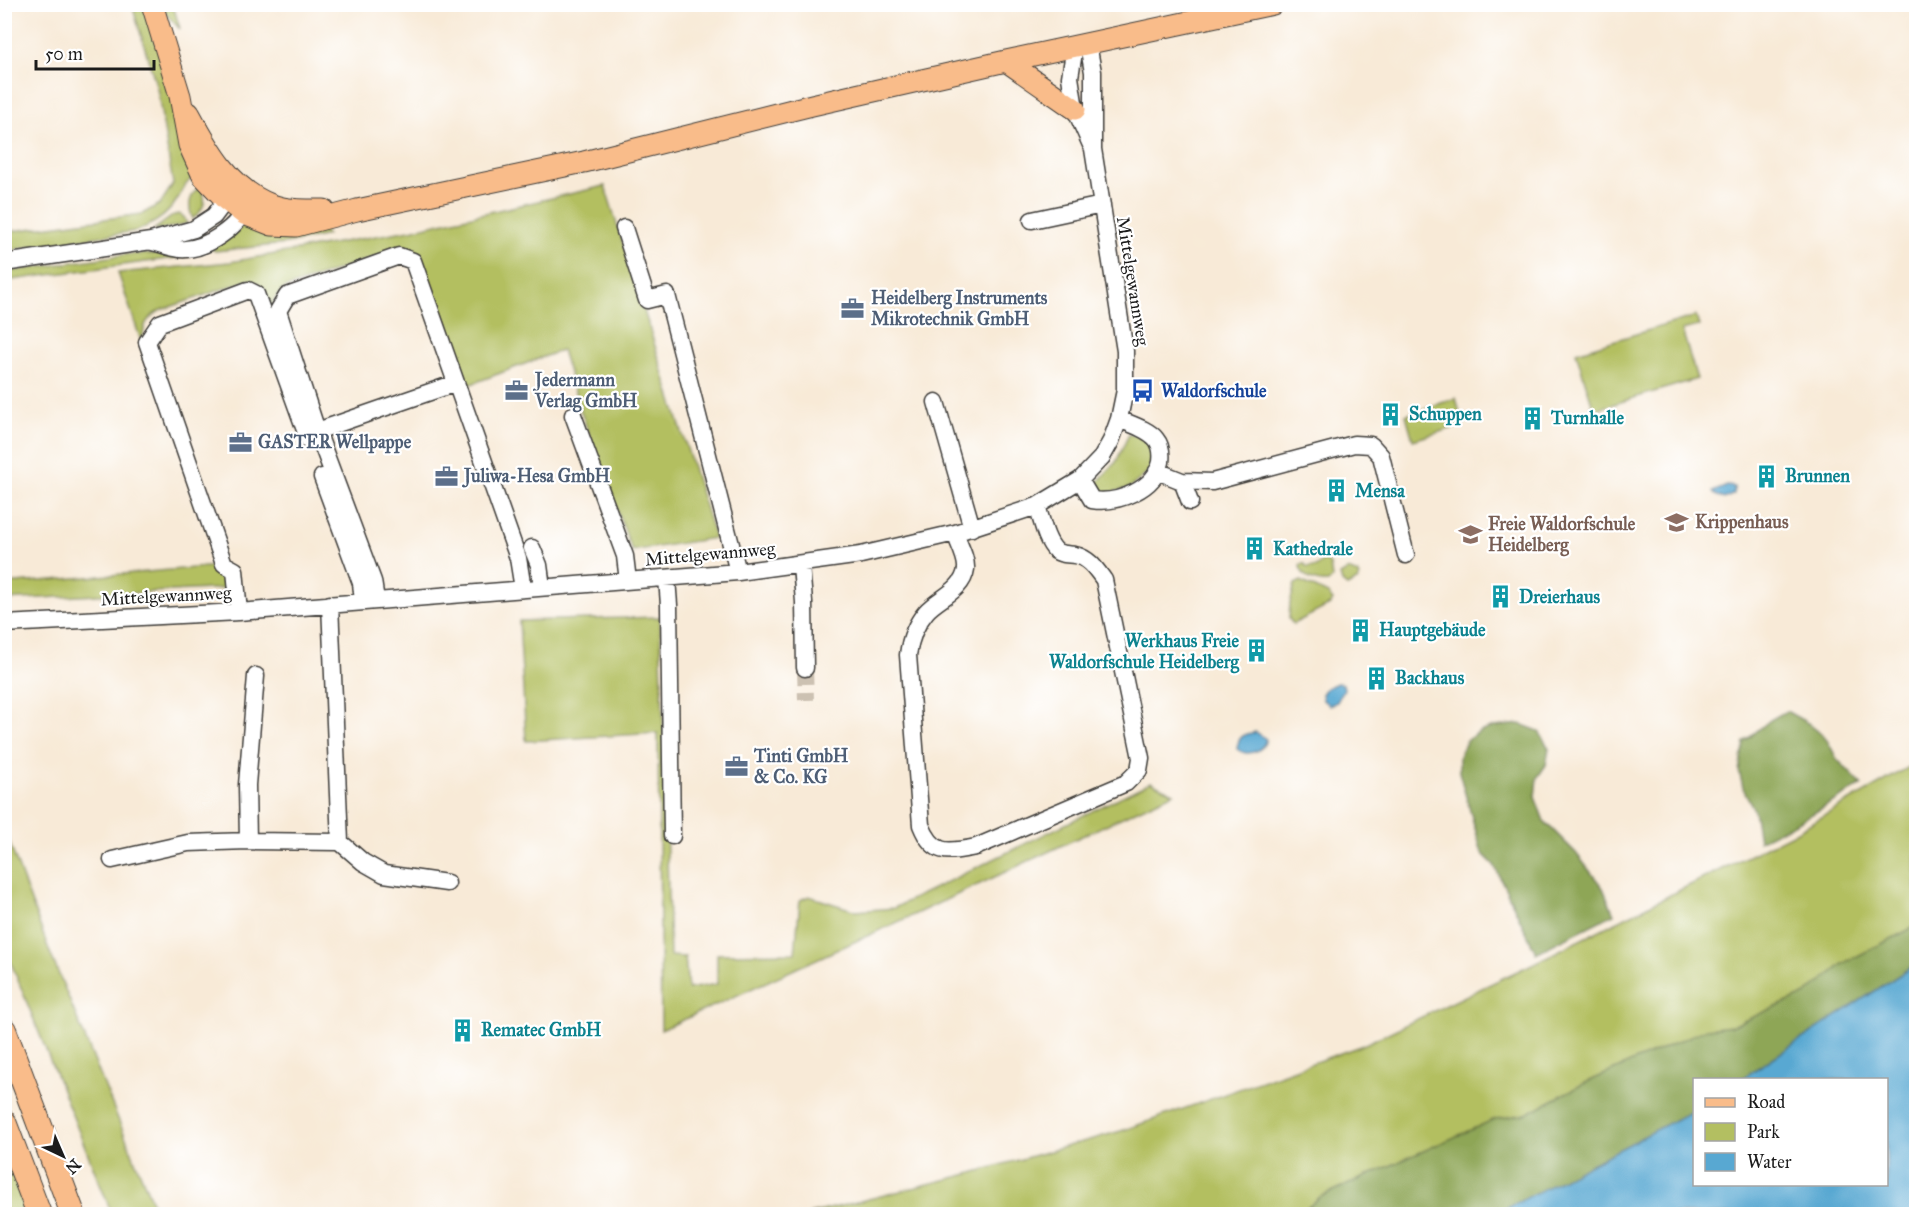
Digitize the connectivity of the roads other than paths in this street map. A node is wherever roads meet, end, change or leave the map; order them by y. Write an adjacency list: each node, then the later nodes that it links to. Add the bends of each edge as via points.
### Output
1 (152, 4): 5 (main road)
2 (1273, 4): 3 (main road)
3 (1082, 45): 4 (main road); 6 (street, Mittelgewannweg, via 1070,77); 7 (street, Mittelgewannweg, via 1094,82)
4 (1006, 61): 6 (main road); 11 (main road, via 584,162)
5 (180, 96): 8 (main road, via 219,164); 9 (main road, via 189,145 198,166)
6 (1075, 109): 7 (street, Mittelgewannweg)
7 (1093, 149): 10 (street, Mittelgewannweg)
8 (249, 193): 9 (street); 11 (main road, via 273,206 296,210); 12 (street)
9 (226, 200): 12 (main road); 15 (street, via 214,216 194,229)
10 (1102, 205): 13 (street); 20 (street, Mittelgewannweg, via 1125,351 1125,390)
11 (357, 210): 12 (main road, via 296,226 272,225)
12 (244, 214): 15 (street, via 227,231 202,245 182,249)
13 (1032, 220)
14 (624, 228): 32 (street, via 647,300 667,295)
15 (151, 241): 16 (street)
16 (4, 263)
17 (456, 383): 21 (street); 21 (street, via 413,261 399,256 287,296 278,311); 36 (street, via 518,558)
18 (936, 402): 27 (street)
19 (573, 415): 34 (street, via 625,556)
20 (1119, 419): 22 (street, via 1151,434 1157,441 1161,452); 23 (street, Mittelgewannweg, via 1102,457)
21 (317, 431): 37 (street, via 373,581)
22 (1157, 471): 23 (street, via 1142,489 1100,501 1092,500); 24 (street)
23 (1080, 480): 26 (street, Mittelgewannweg)
24 (1182, 480): 25 (street); 30 (street, via 1212,482 1354,444 1371,445 1381,456)
25 (1190, 502)
26 (1037, 506): 27 (street, Mittelgewannweg); 28 (street, via 1055,549 1091,563 1104,580 1141,758 1139,770 1126,783 976,847 957,851 932,846 921,825 908,655 917,625 959,584 966,568)
27 (972, 528): 28 (street, Mittelgewannweg)
28 (955, 533): 31 (street, Mittelgewannweg)
29 (532, 548): 35 (street)
30 (1406, 555)
31 (801, 565): 32 (street, Mittelgewannweg); 41 (street)
32 (738, 572): 33 (street, Mittelgewannweg)
33 (667, 578): 34 (street, Mittelgewannweg); 43 (street)
34 (628, 581): 35 (street, Mittelgewannweg)
35 (542, 587): 36 (street, Mittelgewannweg)
36 (523, 589): 37 (street, Mittelgewannweg)
37 (370, 600): 38 (street, Mittelgewannweg); 39 (street, via 256,294 248,290 160,323 147,342 224,564 235,570)
38 (330, 604): 39 (street, Mittelgewannweg); 45 (street)
39 (239, 612): 40 (street, Mittelgewannweg)
40 (4, 624)
41 (805, 668)
42 (256, 676): 44 (street, via 247,785)
43 (672, 836)
44 (248, 841): 45 (street); 46 (street, via 188,843)
45 (340, 842): 47 (street, via 384,874)
46 (112, 860)
47 (447, 884)
48 (4, 1030): 51 (highway)
49 (4, 1122): 50 (highway)
50 (39, 1215)
51 (73, 1215)

